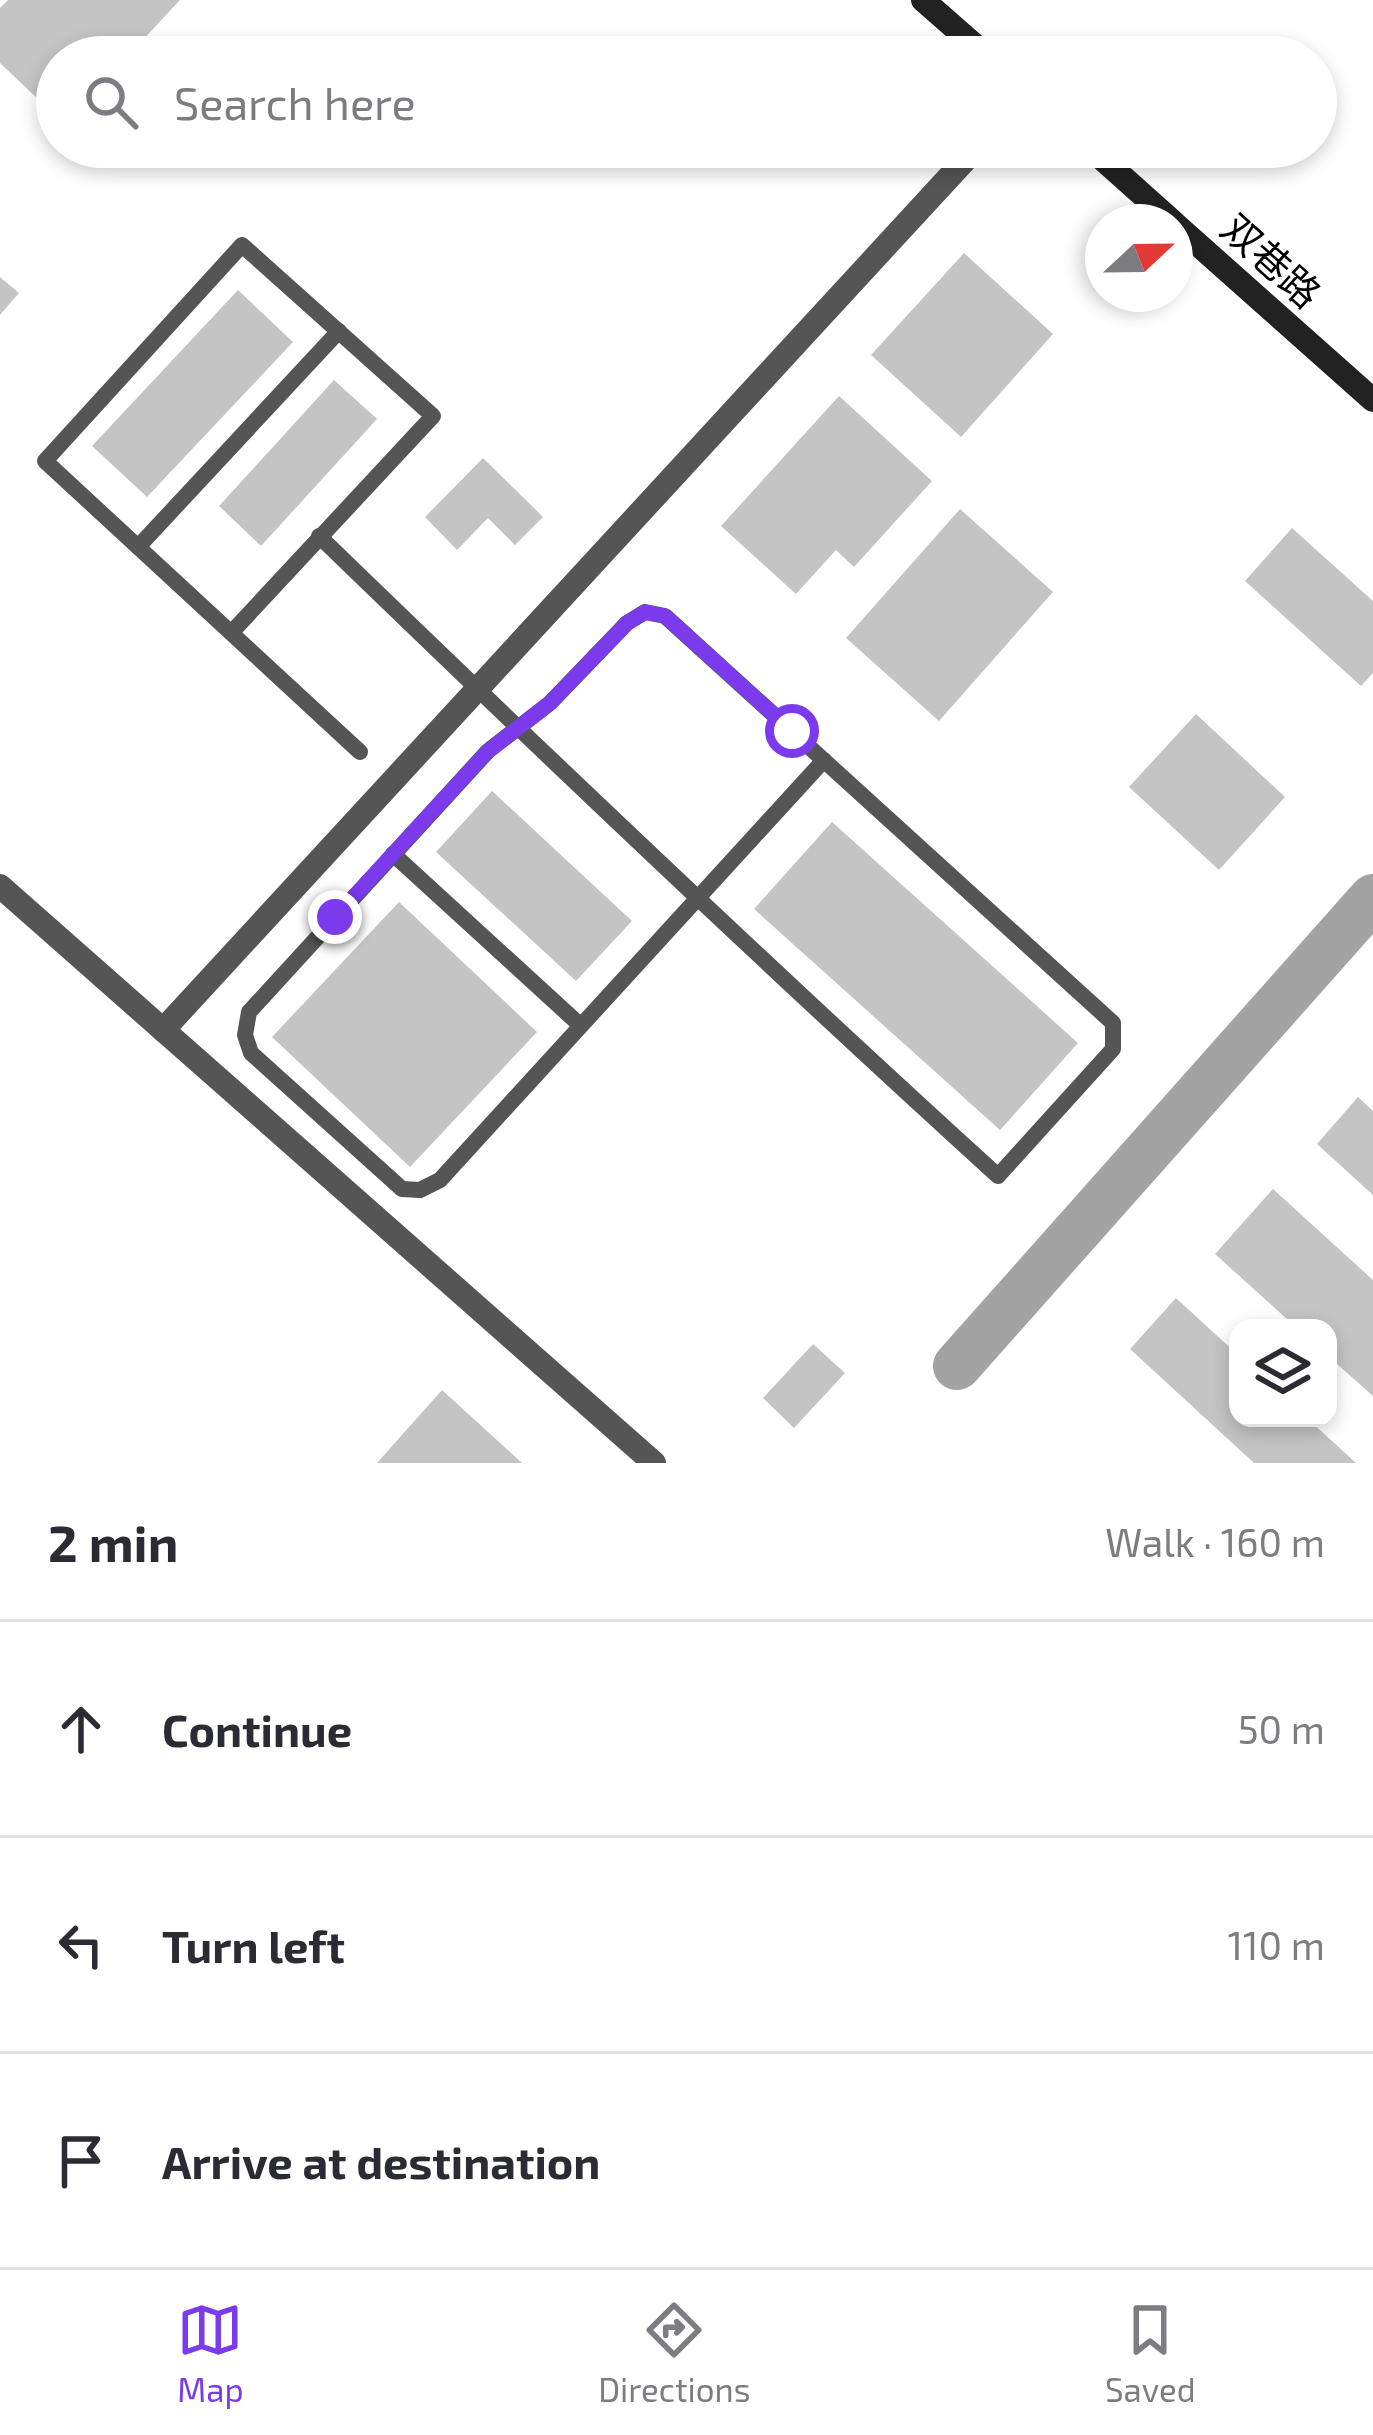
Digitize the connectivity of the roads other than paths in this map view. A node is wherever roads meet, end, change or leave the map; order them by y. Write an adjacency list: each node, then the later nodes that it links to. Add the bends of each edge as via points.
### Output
1 (923, 0): 2 (main road)
2 (964, 36)
3 (958, 168): 12 (street)
4 (1112, 168): 5 (main road, 双巷路)
5 (1153, 204)
6 (1193, 240): 8 (main road, 双巷路)
7 (339, 331): 9 (lane, via 433,416); 10 (lane); 10 (lane, via 242,245 45,461)
8 (1373, 400)
9 (319, 536): 11 (lane); 12 (lane)
10 (138, 547): 11 (lane)
11 (232, 633): 13 (lane)
12 (477, 689): 17 (lane); 19 (street)
13 (360, 752)
14 (824, 760): 15 (lane, via 665,616 645,612 488,751); 17 (lane); 17 (lane, via 1113,1023 1113,1049 998,1177)
15 (393, 854): 18 (lane); 18 (lane, via 249,1012 244,1035 251,1053 402,1189 420,1190 440,1180)
16 (0, 886): 19 (street)
17 (694, 899): 18 (lane)
18 (580, 1025)
19 (163, 1030): 20 (street)
20 (654, 1463)

